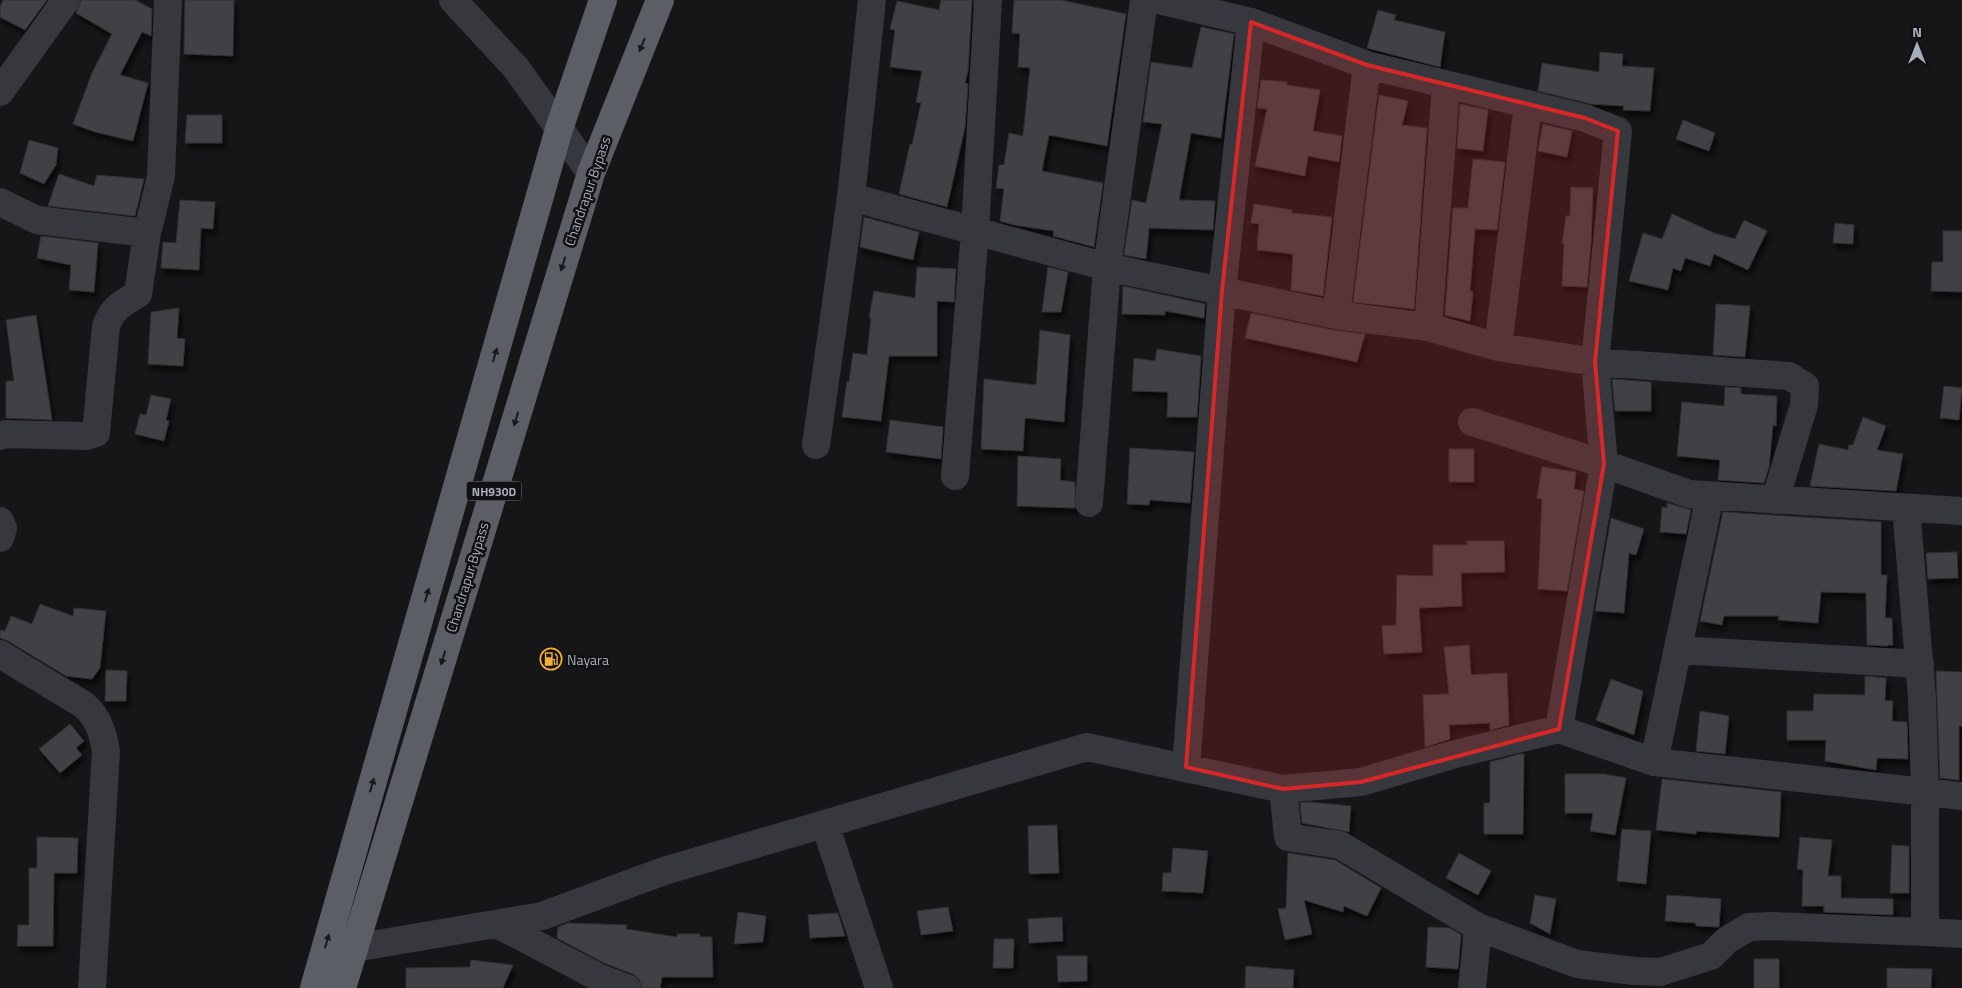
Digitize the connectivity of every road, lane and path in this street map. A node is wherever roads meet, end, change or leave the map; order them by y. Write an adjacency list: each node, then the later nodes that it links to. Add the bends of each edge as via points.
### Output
1 (66, 0): 13 (street)
2 (168, 0): 20 (street, via 161,176)
3 (453, 0): 15 (street, via 516,68)
4 (604, 0): 15 (highway, NH930D)
5 (660, 0): 16 (highway, Chandrapur Bypass / NH930D, one-way to 16)
6 (872, 0): 17 (street)
7 (988, 0): 19 (street)
8 (1144, 0): 21 (street)
9 (1158, 0): 10 (street)
10 (1243, 13): 11 (street); 22 (street)
11 (1367, 65): 12 (street); 23 (street)
12 (1446, 85): 14 (street); 24 (street)
13 (0, 92)
14 (1528, 104): 25 (street); 26 (street, via 1584,118 1618,131)
15 (559, 129): 16 (street); 57 (highway, NH930D, one-way to 15)
16 (591, 173): 53 (highway, Chandrapur Bypass / NH930D, one-way to 53)
17 (851, 197): 19 (street); 29 (street)
18 (0, 202): 20 (street, via 36,220)
19 (975, 231): 21 (street); 31 (street)
20 (147, 233): 28 (street, via 138,294 111,314 106,326 96,432 86,436)
21 (1107, 267): 22 (street); 34 (street)
22 (1222, 291): 23 (street); 44 (street)
23 (1336, 315): 24 (street)
24 (1428, 327): 25 (street)
25 (1498, 347): 26 (street)
26 (1595, 362): 30 (street); 33 (street, via 1789,376 1805,386 1804,405)
27 (1472, 422): 30 (street)
28 (0, 436)
29 (816, 445)
30 (1604, 464): 32 (street, via 1689,494); 42 (street)
31 (955, 476)
32 (1710, 496): 33 (street); 39 (street)
33 (1775, 500): 35 (street)
34 (1089, 503)
35 (1906, 508): 36 (street); 41 (street)
36 (1962, 511)
37 (0, 521): 38 (street)
38 (0, 538)
39 (1678, 650): 41 (street); 43 (street)
40 (0, 654): 56 (street, via 84,705 92,712 104,737 106,751)
41 (1920, 664): 46 (street)
42 (1559, 729): 43 (street); 45 (street, via 1455,754 1361,782)
43 (1654, 762): 46 (street)
44 (1186, 767): 45 (street); 48 (street, via 1087,746)
45 (1284, 789): 50 (street, via 1288,837 1340,845)
46 (1926, 792): 47 (street); 51 (street)
47 (1962, 796)
48 (825, 824): 49 (street, via 664,871 542,916); 60 (street)
49 (497, 924): 53 (street); 55 (street)
50 (1478, 927): 54 (street, via 1577,964); 61 (street)
51 (1925, 932): 52 (street); 54 (street, via 1749,927 1727,940 1711,956 1660,972)
52 (1962, 934)
53 (354, 948): 58 (highway, Chandrapur Bypass / NH930D)
54 (1590, 977)
55 (598, 983): 59 (street)
56 (92, 988)
57 (314, 988)
58 (342, 988)
59 (627, 988)
60 (879, 988)
61 (1472, 988)

